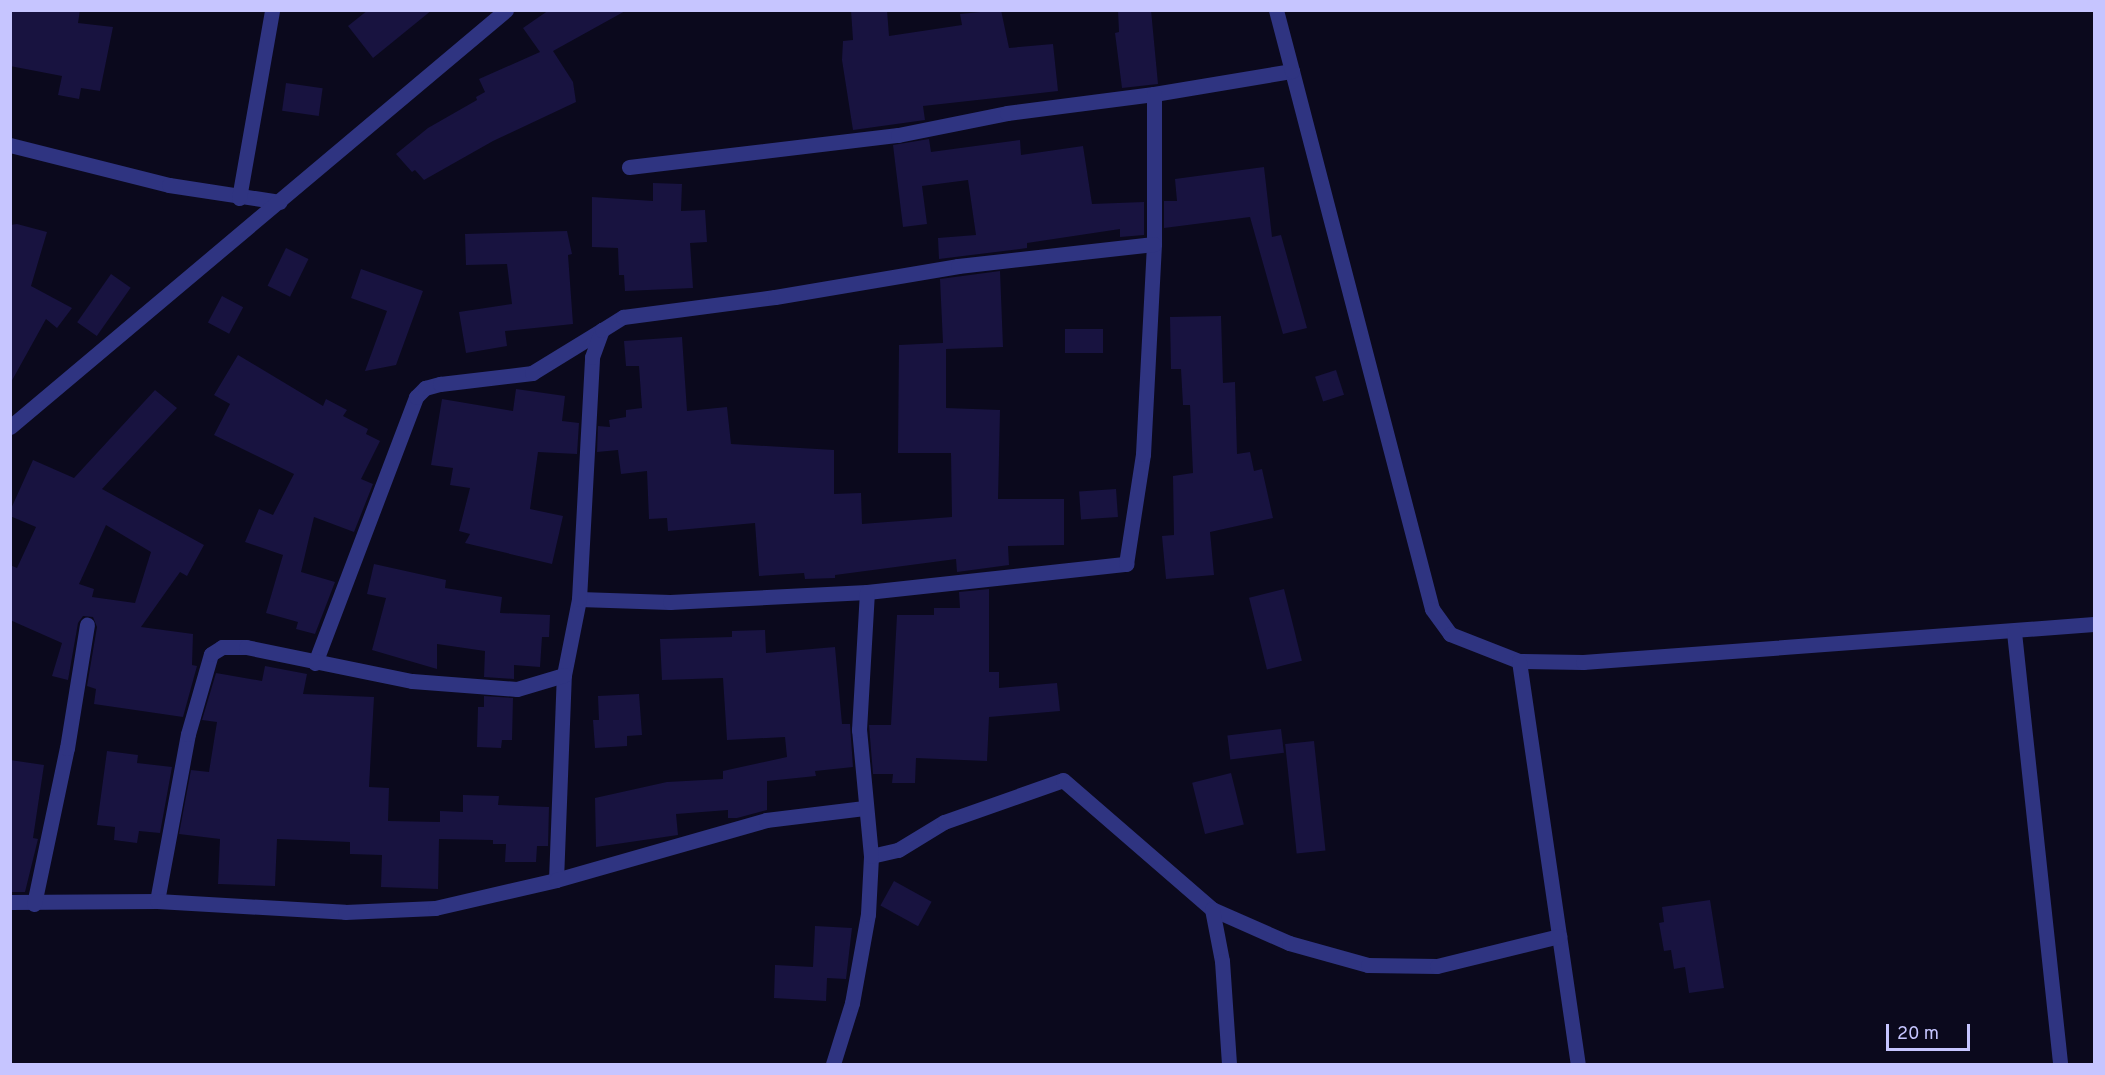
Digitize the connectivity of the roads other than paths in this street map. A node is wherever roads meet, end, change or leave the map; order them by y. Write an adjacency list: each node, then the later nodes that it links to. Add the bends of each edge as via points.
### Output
1 (272, 10): 8 (street)
2 (506, 10): 9 (street)
3 (1276, 10): 4 (street)
4 (1292, 71): 5 (street); 18 (street, via 1432,609 1450,634)
5 (1154, 94): 7 (street, via 1007,112 898,135); 10 (street)
6 (10, 145): 8 (street)
7 (629, 167)
8 (239, 198): 9 (street)
9 (280, 202): 12 (street)
10 (1154, 244): 11 (street, via 958,266 775,297 623,317); 13 (street, via 1143,454 1126,564)
11 (602, 330): 14 (street, via 592,357); 19 (street, via 532,373 440,384 425,388 416,397)
12 (10, 427)
13 (867, 592): 14 (street, via 670,602); 21 (street, via 859,730)
14 (579, 599): 20 (street)
15 (87, 624): 26 (street, via 67,748)
16 (2094, 624): 17 (street)
17 (2014, 632): 18 (street, via 1583,662); 32 (street)
18 (1519, 661): 28 (street)
19 (315, 663): 20 (street, via 412,681 517,689); 24 (street, via 246,646 222,647 211,654 188,734)
20 (564, 675): 23 (street)
21 (864, 808): 22 (street); 23 (street, via 755,823)
22 (871, 856): 27 (street, via 898,850 944,822 1064,780); 29 (street, via 866,925 852,1003)
23 (556, 880): 24 (street, via 435,908 345,912)
24 (157, 901): 26 (street)
25 (10, 902): 26 (street)
26 (34, 904)
27 (1212, 909): 28 (street, via 1289,944 1368,965 1437,966); 30 (street, via 1222,961)
28 (1559, 936): 31 (street)
29 (833, 1065)
30 (1229, 1065)
31 (1578, 1065)
32 (2060, 1065)

